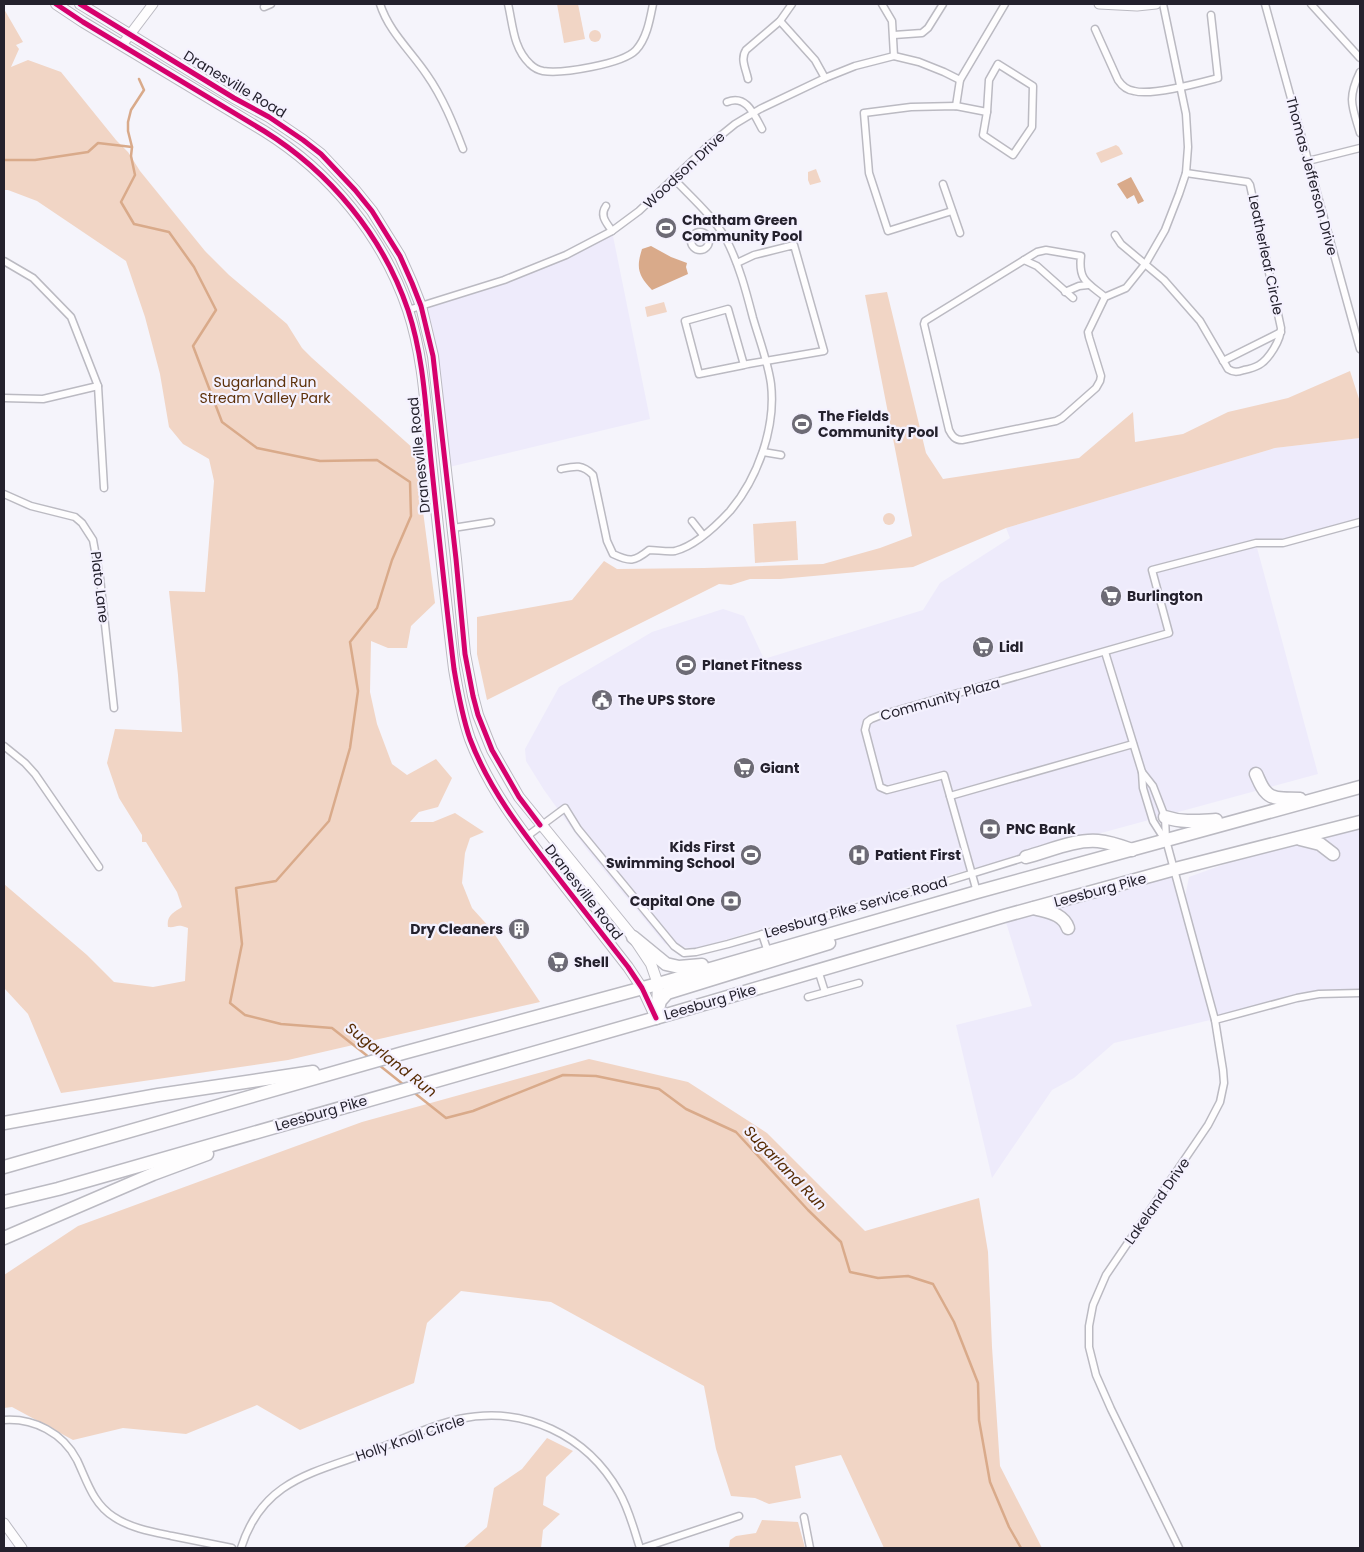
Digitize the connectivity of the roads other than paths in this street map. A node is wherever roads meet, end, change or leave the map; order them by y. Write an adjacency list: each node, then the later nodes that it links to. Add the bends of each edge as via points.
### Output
1 (56, 4): 23 (main road, Dranesville Road)
2 (80, 4): 21 (main road, Dranesville Road)
3 (153, 4): 21 (street)
4 (272, 4): 17 (street)
5 (380, 4): 38 (street, via 395,35 438,91)
6 (508, 4): 7 (street, via 516,42 524,58 537,70 556,72 604,64 635,51 643,40)
7 (653, 4)
8 (792, 4): 19 (street)
9 (882, 4): 22 (street, via 892,21)
10 (943, 4): 22 (street, via 922,32)
11 (1005, 4): 29 (street)
12 (1099, 4): 13 (street)
13 (1156, 4)
14 (1163, 4): 30 (street)
15 (1265, 4): 39 (street, Thomas Jefferson Drive)
16 (1311, 4): 25 (street)
17 (264, 7)
18 (1211, 15): 30 (street, via 1218,78)
19 (780, 21): 27 (street, via 815,60); 28 (street, via 743,54)
20 (1094, 29): 30 (street, via 1123,86 1143,92)
21 (130, 34): 23 (street); 58 (main road, Dranesville Road, via 269,116 321,154 372,211 400,256)
22 (894, 35): 24 (street)
23 (122, 46): 59 (main road, Dranesville Road, via 279,140 315,169 364,224 385,258)
24 (894, 56): 27 (street, Woodson Drive); 29 (street, Woodson Drive, via 920,62)
25 (1360, 58)
26 (1360, 72): 36 (street, via 1351,98)
27 (825, 78): 33 (street, Woodson Drive)
28 (748, 79)
29 (960, 80): 32 (street)
30 (1180, 86): 40 (street, via 1186,114)
31 (726, 102): 33 (street, via 739,100)
32 (956, 106): 34 (street); 44 (street, via 864,113 869,173 888,231)
33 (753, 112): 35 (street); 41 (street, Woodson Drive, via 719,136)
34 (988, 112): 34 (street, via 989,80 998,64 1033,86 1032,127 1012,155 984,135)
35 (762, 128)
36 (1360, 133)
37 (1360, 148): 39 (street)
38 (464, 149)
39 (1308, 161): 61 (street, Thomas Jefferson Drive)
40 (1186, 173): 53 (street, via 1165,230); 60 (street, Leatherleaf Circle, via 1238,180 1250,185)
41 (674, 178): 45 (street); 46 (street, Woodson Drive)
42 (943, 184): 44 (street)
43 (606, 206): 46 (street, via 603,215)
44 (952, 211): 47 (street)
45 (718, 228): 49 (street); 52 (street)
46 (612, 231): 58 (street, Woodson Drive, via 517,275)
47 (960, 233)
48 (1116, 235): 53 (street, via 1121,244)
49 (708, 237)
50 (1024, 260): 54 (street, via 1046,250 1081,256 1082,276); 55 (street, via 1037,266); 56 (street, via 924,321 949,430 956,439 1056,421 1096,388 1101,376 1088,332)
51 (4, 261): 65 (street, via 34,278 71,316)
52 (737, 263): 62 (street); 62 (street, via 794,244 824,351)
53 (1146, 264): 56 (street, via 1126,288); 63 (street, via 1200,321)
54 (1088, 286): 55 (street); 56 (street)
55 (1066, 292): 57 (street)
56 (1105, 297)
57 (1073, 298)
58 (421, 306): 59 (street, Woodson Drive); 75 (main road, Dranesville Road, via 436,379)
59 (408, 310): 91 (main road, Dranesville Road, via 421,365 447,615 462,713 482,767)
60 (1281, 332): 63 (street, Leatherleaf Circle); 63 (street, Leatherleaf Circle, via 1266,359 1258,366 1232,372)
61 (1360, 349)
62 (765, 361): 64 (street); 67 (street, via 771,397)
63 (1222, 361)
64 (744, 364): 64 (street, via 699,374 685,321 728,309)
65 (98, 386): 66 (street, via 43,399); 70 (street)
66 (4, 398)
67 (763, 452): 68 (street); 76 (street, via 753,477 734,505)
68 (781, 455)
69 (561, 469): 76 (street, via 579,466 593,475 607,541 613,554 624,560 638,558 649,550 674,551)
70 (104, 488)
71 (4, 494): 78 (street, Plato Lane, via 48,511 75,517 93,540)
72 (692, 521): 76 (street)
73 (491, 522): 75 (street)
74 (1360, 522): 77 (street, Community Plaza, via 1283,543 1250,545 1152,570 1170,633)
75 (453, 528): 89 (main road, Dranesville Road, via 465,654 478,715 510,784)
76 (704, 535)
77 (1105, 652): 79 (street); 84 (street, Community Plaza, via 881,715 867,722 865,730 880,787 887,790 944,775)
78 (114, 708)
79 (1133, 744): 81 (street); 84 (street)
80 (4, 746): 96 (street, via 35,774)
81 (1142, 772): 86 (street, via 1154,786); 93 (street, via 1143,788 1153,821)
82 (1256, 774): 85 (highway, via 1264,790 1272,797)
83 (1360, 787): 85 (highway)
84 (950, 796): 98 (street, Community Plaza)
85 (1315, 799): 87 (highway)
86 (1165, 817): 87 (highway, via 1194,822); 93 (street)
87 (1244, 818): 93 (highway)
88 (1360, 822): 90 (highway, Leesburg Pike)
89 (540, 825): 91 (street); 103 (street, Leesburg Pike Service Road, via 565,808 674,946 684,953); 104 (main road, Dranesville Road)
90 (1332, 829): 92 (highway, Leesburg Pike); 92 (highway, via 1333,854 1320,844)
91 (526, 836): 110 (main road, Dranesville Road)
92 (1297, 838): 97 (highway, Leesburg Pike)
93 (1166, 840): 94 (highway); 97 (street, Lakeland Drive)
94 (1132, 850): 95 (highway, via 1091,840); 99 (highway)
95 (1026, 857): 98 (street, Leesburg Pike Service Road)
96 (99, 867)
97 (1175, 869): 100 (highway, Leesburg Pike); 115 (street, Lakeland Drive)
98 (972, 874): 99 (street, Community Plaza); 103 (street, Leesburg Pike Service Road)
99 (977, 892): 101 (highway)
100 (1034, 908): 102 (highway, via 1062,918); 107 (highway, Leesburg Pike)
101 (896, 916): 105 (highway); 114 (highway, via 792,956 667,993 660,1002)
102 (1068, 928)
103 (762, 934): 105 (street)
104 (632, 937): 106 (highway, via 660,961 672,966); 109 (main road, Dranesville Road, via 651,964)
105 (768, 952): 106 (highway)
106 (746, 958): 109 (highway)
107 (818, 970): 111 (street); 114 (highway, Leesburg Pike)
108 (859, 983): 111 (street)
109 (658, 984): 110 (highway); 114 (main road, Dranesville Road)
110 (642, 988): 114 (main road, Dranesville Road); 116 (highway)
111 (825, 992): 113 (street)
112 (1360, 993): 115 (street, via 1297,998)
113 (808, 997)
114 (656, 1018): 117 (highway, Leesburg Pike)
115 (1215, 1020): 131 (street, Lakeland Drive, via 1224,1077 1220,1102 1202,1134 1106,1275 1088,1326 1096,1375)
116 (358, 1066): 118 (highway, via 240,1082); 119 (highway)
117 (344, 1106): 120 (highway, Leesburg Pike); 121 (highway, via 153,1174)
118 (4, 1123)
119 (4, 1167)
120 (4, 1202)
121 (5, 1238)
122 (4, 1420): 127 (street, via 34,1424 56,1436 72,1453 97,1501 124,1523)
123 (739, 1516): 129 (street)
124 (804, 1517): 130 (street)
125 (4, 1523): 126 (street)
126 (22, 1548)
127 (232, 1548)
128 (241, 1548): 129 (street, Holly Knoll Circle, via 251,1524 263,1507 276,1492 299,1478 447,1423 492,1416 539,1422 585,1450 602,1467 620,1494)
129 (642, 1548)
130 (810, 1548)
131 (1179, 1548)

